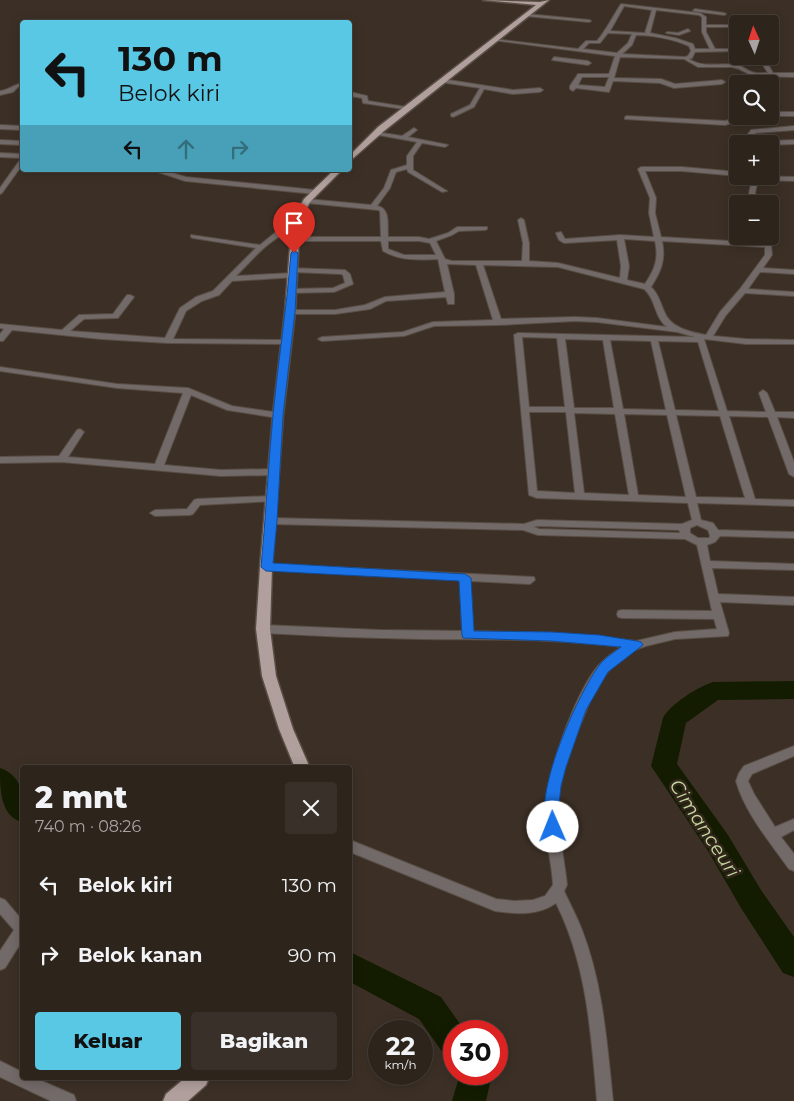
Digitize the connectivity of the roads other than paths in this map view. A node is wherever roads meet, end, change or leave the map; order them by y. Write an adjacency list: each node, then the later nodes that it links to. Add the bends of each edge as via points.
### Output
1 (486, 0): 3 (main road)
2 (619, 0): 4 (street, via 624,2)
3 (544, 2): 9 (main road)
4 (623, 5): 5 (street); 14 (street)
5 (654, 9): 7 (street); 16 (street)
6 (688, 9): 7 (street)
7 (698, 10): 8 (street); 11 (street, via 704,17)
8 (724, 14)
9 (527, 15): 10 (street); 18 (main road)
10 (589, 21)
11 (704, 26): 12 (street); 22 (street)
12 (729, 26)
13 (688, 30): 17 (street)
14 (607, 32): 15 (street); 20 (street, via 598,42 588,42)
15 (634, 35): 16 (street); 24 (street)
16 (647, 35): 17 (street)
17 (656, 36): 23 (street, via 689,43)
18 (494, 40): 19 (street); 33 (main road)
19 (564, 48): 20 (street); 26 (street, via 552,61)
20 (579, 50): 24 (street)
21 (729, 50): 22 (street)
22 (713, 51): 23 (street)
23 (693, 52): 25 (street)
24 (618, 55): 25 (street); 32 (street)
25 (685, 58): 29 (street, via 696,66)
26 (588, 62)
27 (766, 65): 28 (street)
28 (768, 68): 29 (street); 30 (street)
29 (744, 69): 30 (street, via 753,74); 32 (street, via 724,77 674,86)
30 (772, 74): 31 (street)
31 (794, 74)
32 (611, 78): 32 (street, via 606,90 573,88 581,75)
33 (442, 81): 35 (street); 39 (main road)
34 (20, 85): 38 (street, via 9,92)
35 (483, 88): 36 (street, via 513,92); 42 (street, via 472,106)
36 (540, 90)
37 (352, 91): 39 (street, via 365,96 365,102)
38 (0, 92)
39 (410, 108): 49 (main road)
40 (779, 114): 41 (street)
41 (794, 114)
42 (453, 115)
43 (626, 118): 44 (street)
44 (729, 122)
45 (0, 127): 46 (street)
46 (20, 128)
47 (794, 128): 50 (street, via 753,132)
48 (414, 130): 51 (street)
49 (376, 134): 51 (street); 60 (main road)
50 (751, 135)
51 (404, 138): 52 (street)
52 (421, 141): 57 (street); 62 (street, via 410,156)
53 (0, 142): 55 (street)
54 (794, 142): 56 (street)
55 (20, 143)
56 (779, 143)
57 (445, 145)
58 (0, 155): 59 (street)
59 (20, 156)
60 (352, 157)
61 (20, 163): 70 (street)
62 (408, 168): 72 (street); 74 (street, via 393,171 387,188)
63 (161, 172): 67 (street)
64 (187, 172): 67 (street)
65 (336, 172): 73 (main road)
66 (729, 173): 80 (street, via 642,169 653,198 652,213)
67 (180, 178): 73 (street)
68 (779, 178): 69 (street)
69 (794, 179)
70 (3, 184): 71 (street)
71 (0, 192)
72 (444, 192)
73 (311, 197): 74 (street); 78 (main road, via 299,214)
74 (374, 206): 83 (street, via 383,211)
75 (522, 220): 89 (street)
76 (485, 228): 84 (street, via 458,229)
77 (559, 233): 81 (street, via 564,241)
78 (295, 234): 83 (street); 86 (street, via 279,231); 91 (main road)
79 (193, 236): 86 (street)
80 (658, 237): 81 (street); 82 (street); 95 (street, via 661,258)
81 (619, 238): 94 (street, via 625,266)
82 (729, 239)
83 (386, 240): 84 (street); 87 (street, via 385,250 399,256)
84 (430, 241): 87 (street, via 435,244)
85 (769, 245): 90 (street, via 769,255)
86 (261, 247): 93 (street)
87 (441, 259): 88 (street); 100 (street, via 450,298 384,299 367,307 342,311)
88 (479, 263): 89 (street); 101 (street)
89 (525, 263): 94 (street, via 566,266)
90 (757, 270): 92 (street); 97 (street)
91 (293, 272): 93 (street); 96 (main road); 96 (street, via 342,272 350,284 334,290)
92 (794, 272)
93 (230, 279): 112 (street, via 216,293 199,298 183,310)
94 (623, 280): 95 (street)
95 (647, 287): 104 (street, via 654,293 664,320)
96 (292, 290): 100 (main road)
97 (743, 291): 98 (street); 108 (street)
98 (794, 294)
99 (130, 297): 105 (street, via 117,316 82,317)
100 (290, 312): 113 (main road)
101 (498, 322): 104 (street, via 586,318); 110 (street, via 433,324 404,334)
102 (0, 326): 103 (street)
103 (10, 327): 105 (street); 111 (street)
104 (682, 331): 108 (street)
105 (64, 333): 112 (street)
106 (561, 336): 107 (street); 118 (street, via 518,335); 119 (street)
107 (606, 337): 109 (street); 120 (street)
108 (709, 337): 114 (street, via 736,342)
109 (654, 338): 121 (street); 122 (street, via 701,340)
110 (322, 339)
111 (0, 340)
112 (168, 340): 113 (street)
113 (286, 342): 123 (main road)
114 (794, 342)
115 (0, 369): 116 (street, via 117,386)
116 (188, 391): 123 (street, via 230,408); 129 (street)
117 (763, 393): 124 (street)
118 (524, 409): 119 (street); 132 (street, via 530,492)
119 (570, 410): 120 (street); 132 (street)
120 (619, 411): 121 (street); 133 (street)
121 (670, 412): 122 (street); 135 (street)
122 (724, 414): 124 (street); 136 (street)
123 (278, 415): 130 (main road)
124 (772, 415): 125 (street); 131 (street)
125 (794, 415)
126 (80, 432): 127 (street)
127 (62, 459): 128 (street); 129 (street)
128 (0, 460)
129 (158, 467): 130 (street, via 222,473)
130 (274, 472): 134 (main road)
131 (794, 474)
132 (580, 496): 133 (street)
133 (634, 498): 135 (street)
134 (271, 499): 138 (street, via 197,502 190,512); 139 (main road)
135 (691, 500): 136 (street); 140 (street)
136 (751, 501): 137 (street)
137 (794, 503)
138 (155, 513)
139 (271, 521): 141 (street, via 524,527 538,532); 146 (main road)
140 (697, 522): 141 (street, via 690,523); 142 (street, via 711,526)
141 (686, 532): 144 (street)
142 (715, 533): 143 (street); 144 (street, via 712,540)
143 (794, 535)
144 (701, 542): 145 (street)
145 (706, 564): 147 (street); 150 (street)
146 (266, 567): 148 (street); 154 (main road)
147 (794, 567)
148 (465, 578): 149 (street); 155 (street)
149 (530, 580)
150 (714, 598): 151 (street); 153 (street)
151 (794, 601)
152 (622, 614): 153 (street)
153 (718, 615): 156 (street, via 724,633 681,634)
154 (263, 629): 155 (street); 158 (main road, via 272,688)
155 (468, 635): 156 (street, via 551,636)
156 (637, 645): 163 (street, via 625,650 603,668 580,710 559,767 551,813 560,872)
157 (794, 751): 160 (street, via 754,767 742,781)
158 (302, 765)
159 (794, 824): 160 (street)
160 (772, 835): 162 (street)
161 (352, 847): 163 (street, via 495,905 533,906)
162 (794, 865)
163 (558, 894): 175 (street, via 576,932 595,1009)
164 (0, 904): 165 (street)
165 (20, 928)
166 (20, 933): 167 (street)
167 (0, 962)
168 (0, 1069): 169 (street)
169 (20, 1078)
170 (23, 1080): 174 (street)
171 (184, 1080): 173 (main road)
172 (197, 1080): 173 (main road)
173 (174, 1100)
174 (68, 1101)
175 (605, 1101)

